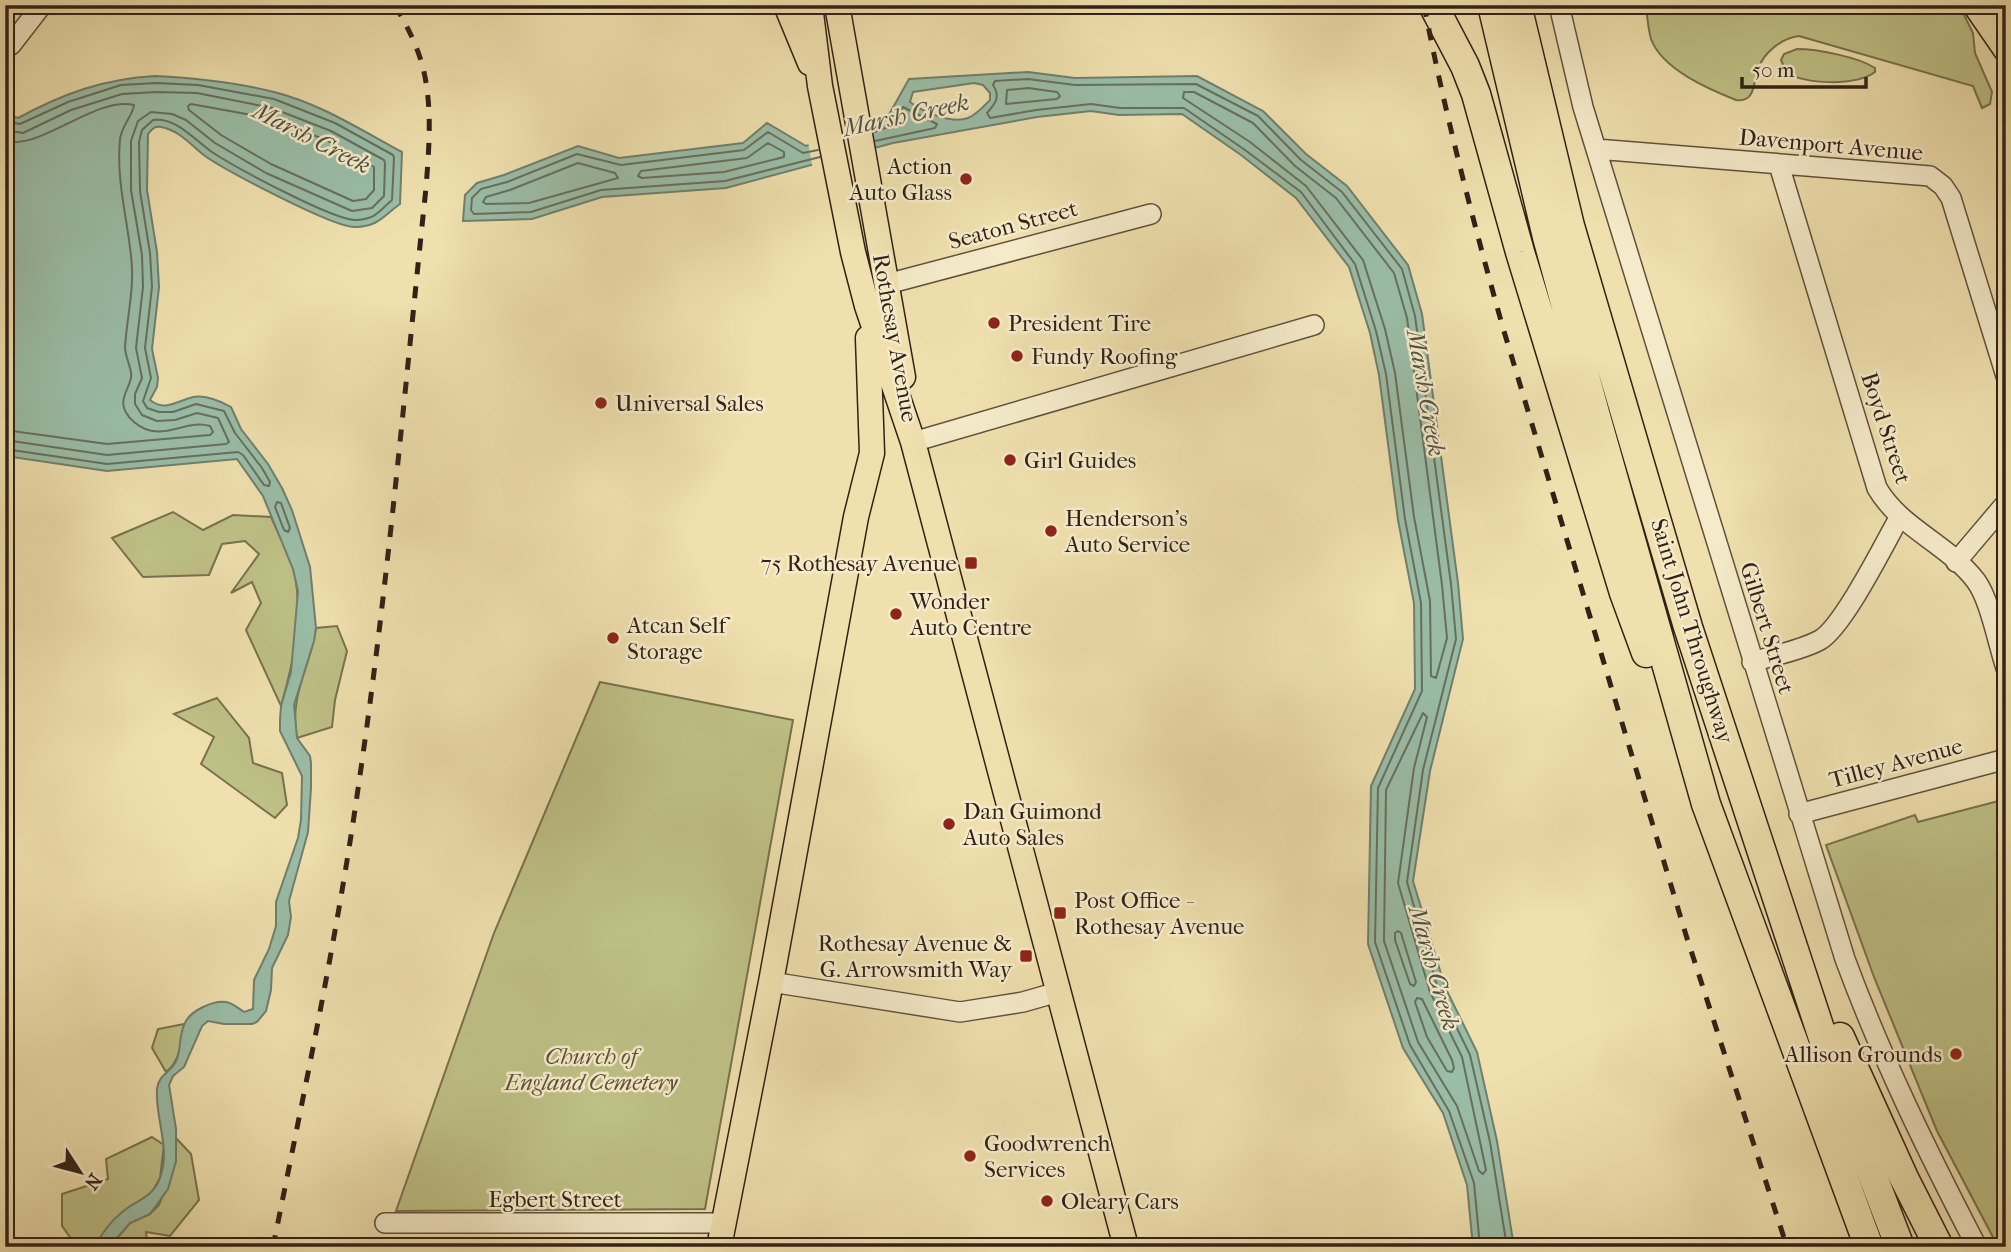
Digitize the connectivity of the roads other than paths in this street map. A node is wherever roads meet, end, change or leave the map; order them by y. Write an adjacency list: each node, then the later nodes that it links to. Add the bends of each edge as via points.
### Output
1 (42, 5): 12 (street)
2 (786, 5): 14 (main road)
3 (810, 5): 14 (main road)
4 (837, 5): 18 (main road, Rothesay Avenue)
5 (1433, 5): 30 (highway, via 1476,94 1624,593)
6 (1492, 5): 30 (highway, Saint John Throughway, via 1578,350)
7 (1517, 5): 32 (highway, Saint John Throughway, via 1570,226 1612,370 1688,627)
8 (1559, 5): 15 (street, Gilbert Street)
9 (1975, 5): 13 (main road)
10 (2001, 5): 11 (main road)
11 (2006, 11)
12 (11, 46)
13 (2006, 50)
14 (820, 86): 19 (main road, Rothesay Avenue)
15 (1596, 149): 16 (street, Davenport Avenue); 27 (street, Gilbert Street)
16 (1779, 165): 21 (street, Davenport Avenue, via 1923,174 1943,186 1951,198); 25 (street, Boyd Street, via 1877,488)
17 (1151, 214): 18 (street, Seaton Street)
18 (887, 284): 22 (main road, Rothesay Avenue)
19 (867, 306): 22 (main road, Rothesay Avenue); 23 (main road)
20 (1314, 325): 22 (street)
21 (2006, 376)
22 (913, 442): 23 (main road); 34 (main road)
23 (872, 453): 33 (main road, via 856,517)
24 (2006, 503): 26 (street)
25 (1900, 516): 26 (street, Boyd Street); 27 (street, via 1828,634)
26 (1956, 562): 28 (street, Boyd Street, via 1982,591)
27 (1752, 662): 31 (street, Gilbert Street)
28 (2006, 668)
29 (2006, 759): 31 (street, Tilley Avenue)
30 (1706, 804): 38 (highway, Saint John Throughway)
31 (1799, 814): 41 (street, Gilbert Street, via 1860,998 1933,1163)
32 (1774, 882): 39 (highway, Saint John Throughway, via 1841,1093); 40 (highway, via 1861,1086)
33 (771, 982): 34 (street, via 960,1012); 36 (main road)
34 (1058, 992): 37 (main road)
35 (385, 1223): 36 (street, Egbert Street)
36 (722, 1235)
37 (1126, 1247)
38 (1868, 1247)
39 (1900, 1247)
40 (1940, 1247)
41 (1977, 1247)

